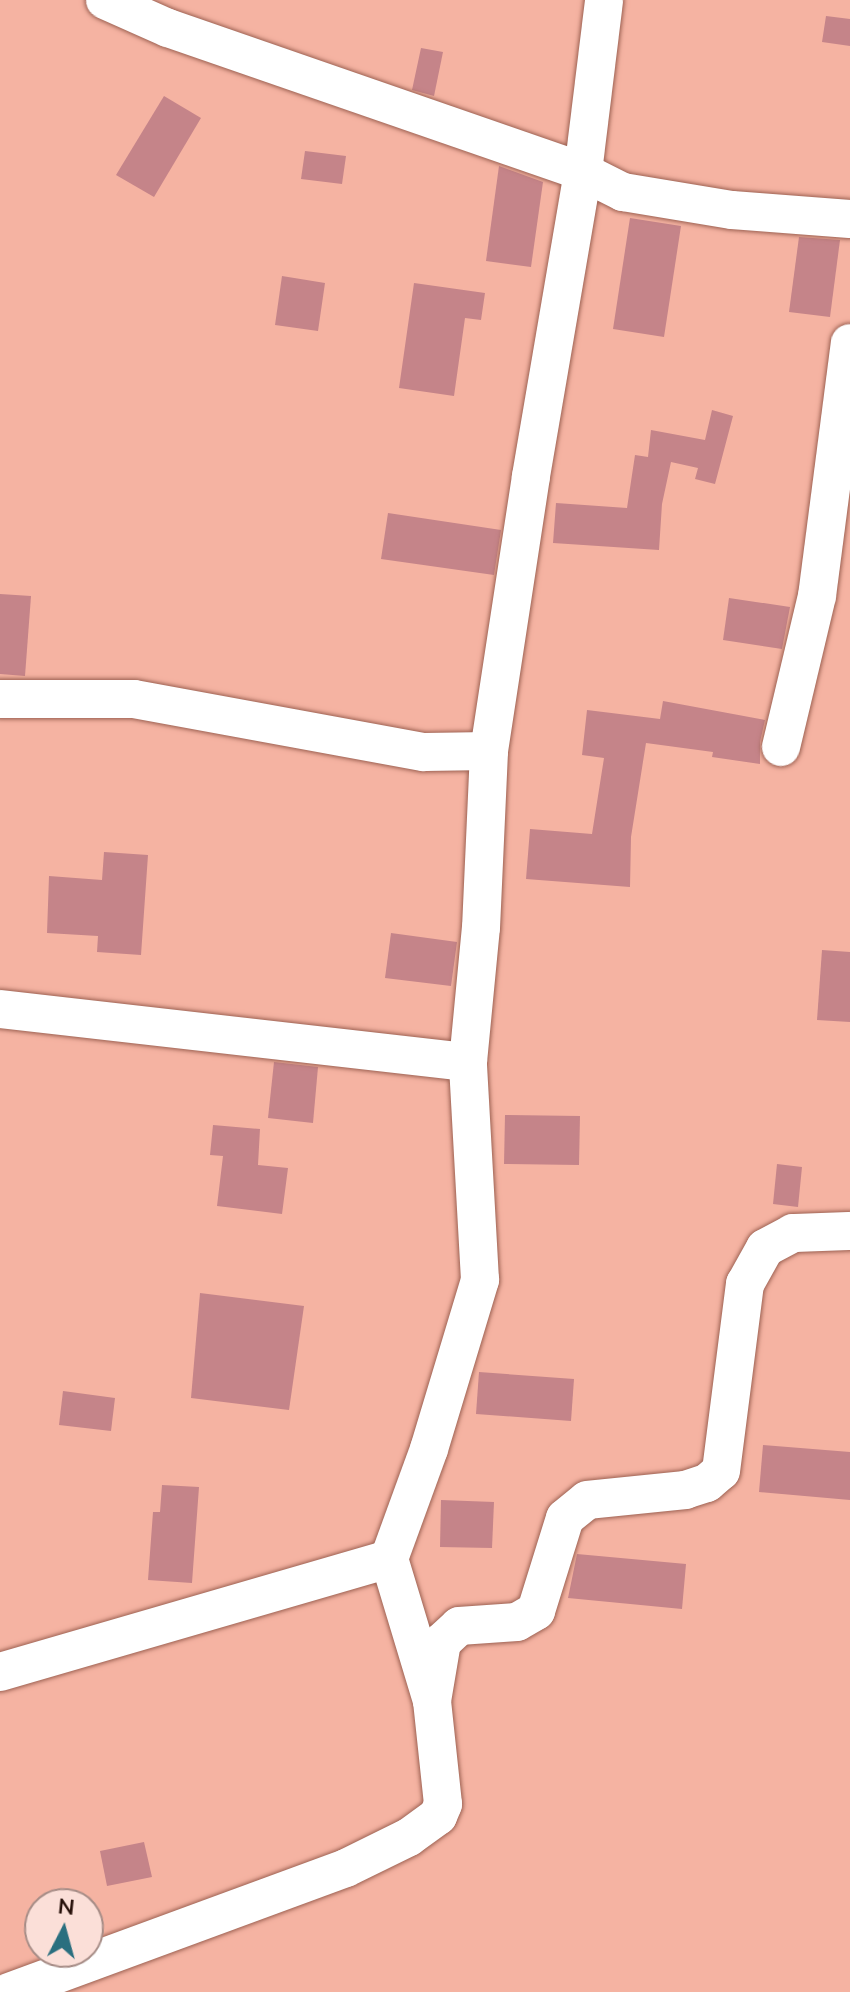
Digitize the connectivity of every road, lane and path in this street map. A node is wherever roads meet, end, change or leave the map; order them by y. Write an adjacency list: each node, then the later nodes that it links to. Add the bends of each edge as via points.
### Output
1 (105, 0): 3 (street, via 168,28)
2 (604, 0): 3 (street)
3 (583, 172): 4 (street, via 623,192 732,210); 8 (street)
4 (850, 219)
5 (850, 343): 7 (street, via 817,596)
6 (0, 699): 8 (street, via 134,699 424,752)
7 (781, 747)
8 (489, 751): 10 (street)
9 (0, 1009): 10 (street)
10 (468, 1062): 12 (street, via 480,1280)
11 (850, 1231): 14 (street, via 793,1233 765,1248 745,1284 721,1471 707,1483 685,1490 587,1500 565,1518 536,1611 517,1622 459,1626 442,1642)
12 (389, 1559): 13 (street); 14 (street)
13 (0, 1672)
14 (432, 1701): 15 (street, via 443,1804 438,1816 409,1837 346,1868)
15 (9, 1992)

